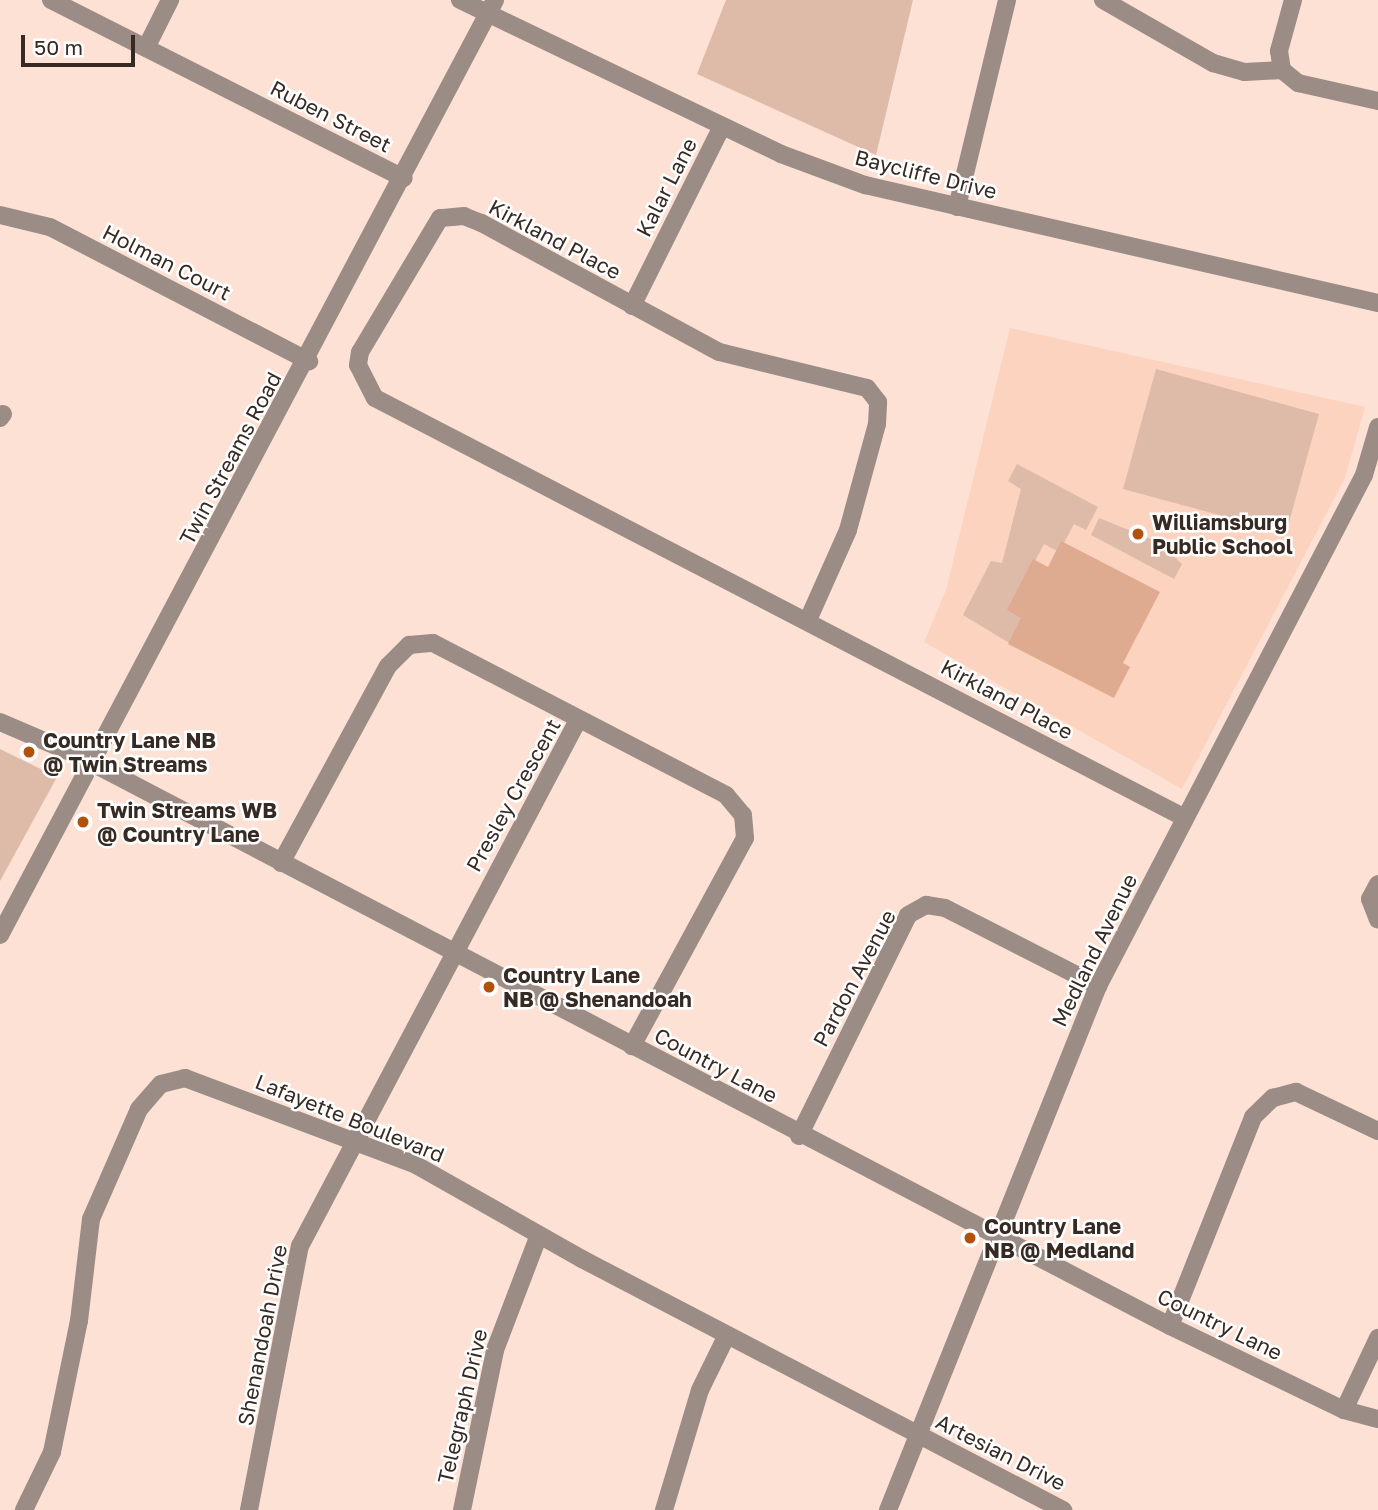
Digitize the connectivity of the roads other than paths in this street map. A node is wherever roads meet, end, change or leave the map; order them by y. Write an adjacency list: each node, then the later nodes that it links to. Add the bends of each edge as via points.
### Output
1 (51, 0): 8 (street, Ruben Street)
2 (170, 0): 8 (street)
3 (460, 0): 7 (street, Baycliffe Drive)
4 (1007, 0): 13 (street)
5 (1103, 0): 9 (street, via 1213,63 1245,72)
6 (1293, 0): 9 (street, via 1279,51)
7 (493, 7): 11 (street, Baycliffe Drive); 12 (street, Twin Streams Road)
8 (146, 48): 12 (street, Ruben Street)
9 (1282, 70): 10 (street, via 1298,83)
10 (1378, 101)
11 (722, 126): 13 (street, Baycliffe Drive, via 865,185); 16 (street, Kalar Lane)
12 (404, 178): 17 (street, Twin Streams Road)
13 (957, 207): 15 (street, Baycliffe Drive)
14 (0, 215): 17 (street, Holman Court, via 50,227)
15 (1378, 303)
16 (632, 306): 19 (street, Kirkland Place, via 719,352 867,388 878,402 848,530); 19 (street, Kirkland Place, via 481,223 450,215 428,230 358,365 366,389 414,421)
17 (309, 360): 22 (street, Twin Streams Road)
18 (1378, 427): 23 (street, Medland Avenue, via 1364,475)
19 (808, 620): 23 (street, Kirkland Place)
20 (0, 722): 22 (street, Country Lane)
21 (577, 722): 24 (street, via 433,643 409,645 388,666); 28 (street, Presley Crescent); 30 (street, Presley Crescent, via 726,795 743,815 745,838)
22 (91, 765): 24 (street, Country Lane); 27 (street, Twin Streams Road)
23 (1185, 818): 29 (street, Medland Avenue)
24 (281, 863): 28 (street, Country Lane)
25 (1378, 884): 26 (street, via 1370,899)
26 (1378, 920)
27 (0, 934)
28 (454, 953): 30 (street, Country Lane); 33 (street, Shenandoah Drive)
29 (1098, 986): 32 (street, Pardon Avenue, via 945,908 926,905 908,915); 35 (street, Medland Avenue)
30 (632, 1046): 32 (street, Country Lane)
31 (1378, 1132): 36 (street, via 1296,1092 1272,1098 1253,1117)
32 (799, 1136): 35 (street, Country Lane)
33 (350, 1141): 34 (street, Lafayette Boulevard, via 416,1165); 42 (street, Lafayette Boulevard, via 185,1078 161,1084 139,1109 91,1219 79,1321 52,1452); 43 (street, Shenandoah Drive, via 300,1246)
34 (538, 1235): 37 (street, Lafayette Boulevard); 44 (street, Telegraph Drive, via 495,1350)
35 (996, 1237): 36 (street, Country Lane); 41 (street, Medland Avenue)
36 (1170, 1326): 39 (street, Country Lane)
37 (727, 1335): 41 (street, Lafayette Boulevard); 45 (street, via 701,1390)
38 (1378, 1338): 39 (street)
39 (1343, 1410): 40 (street, Country Lane)
40 (1378, 1419)
41 (918, 1434): 46 (street, Medland Avenue); 47 (street, Artesian Drive)
42 (24, 1510)
43 (249, 1510)
44 (462, 1510)
45 (664, 1510)
46 (888, 1510)
47 (1063, 1510)

